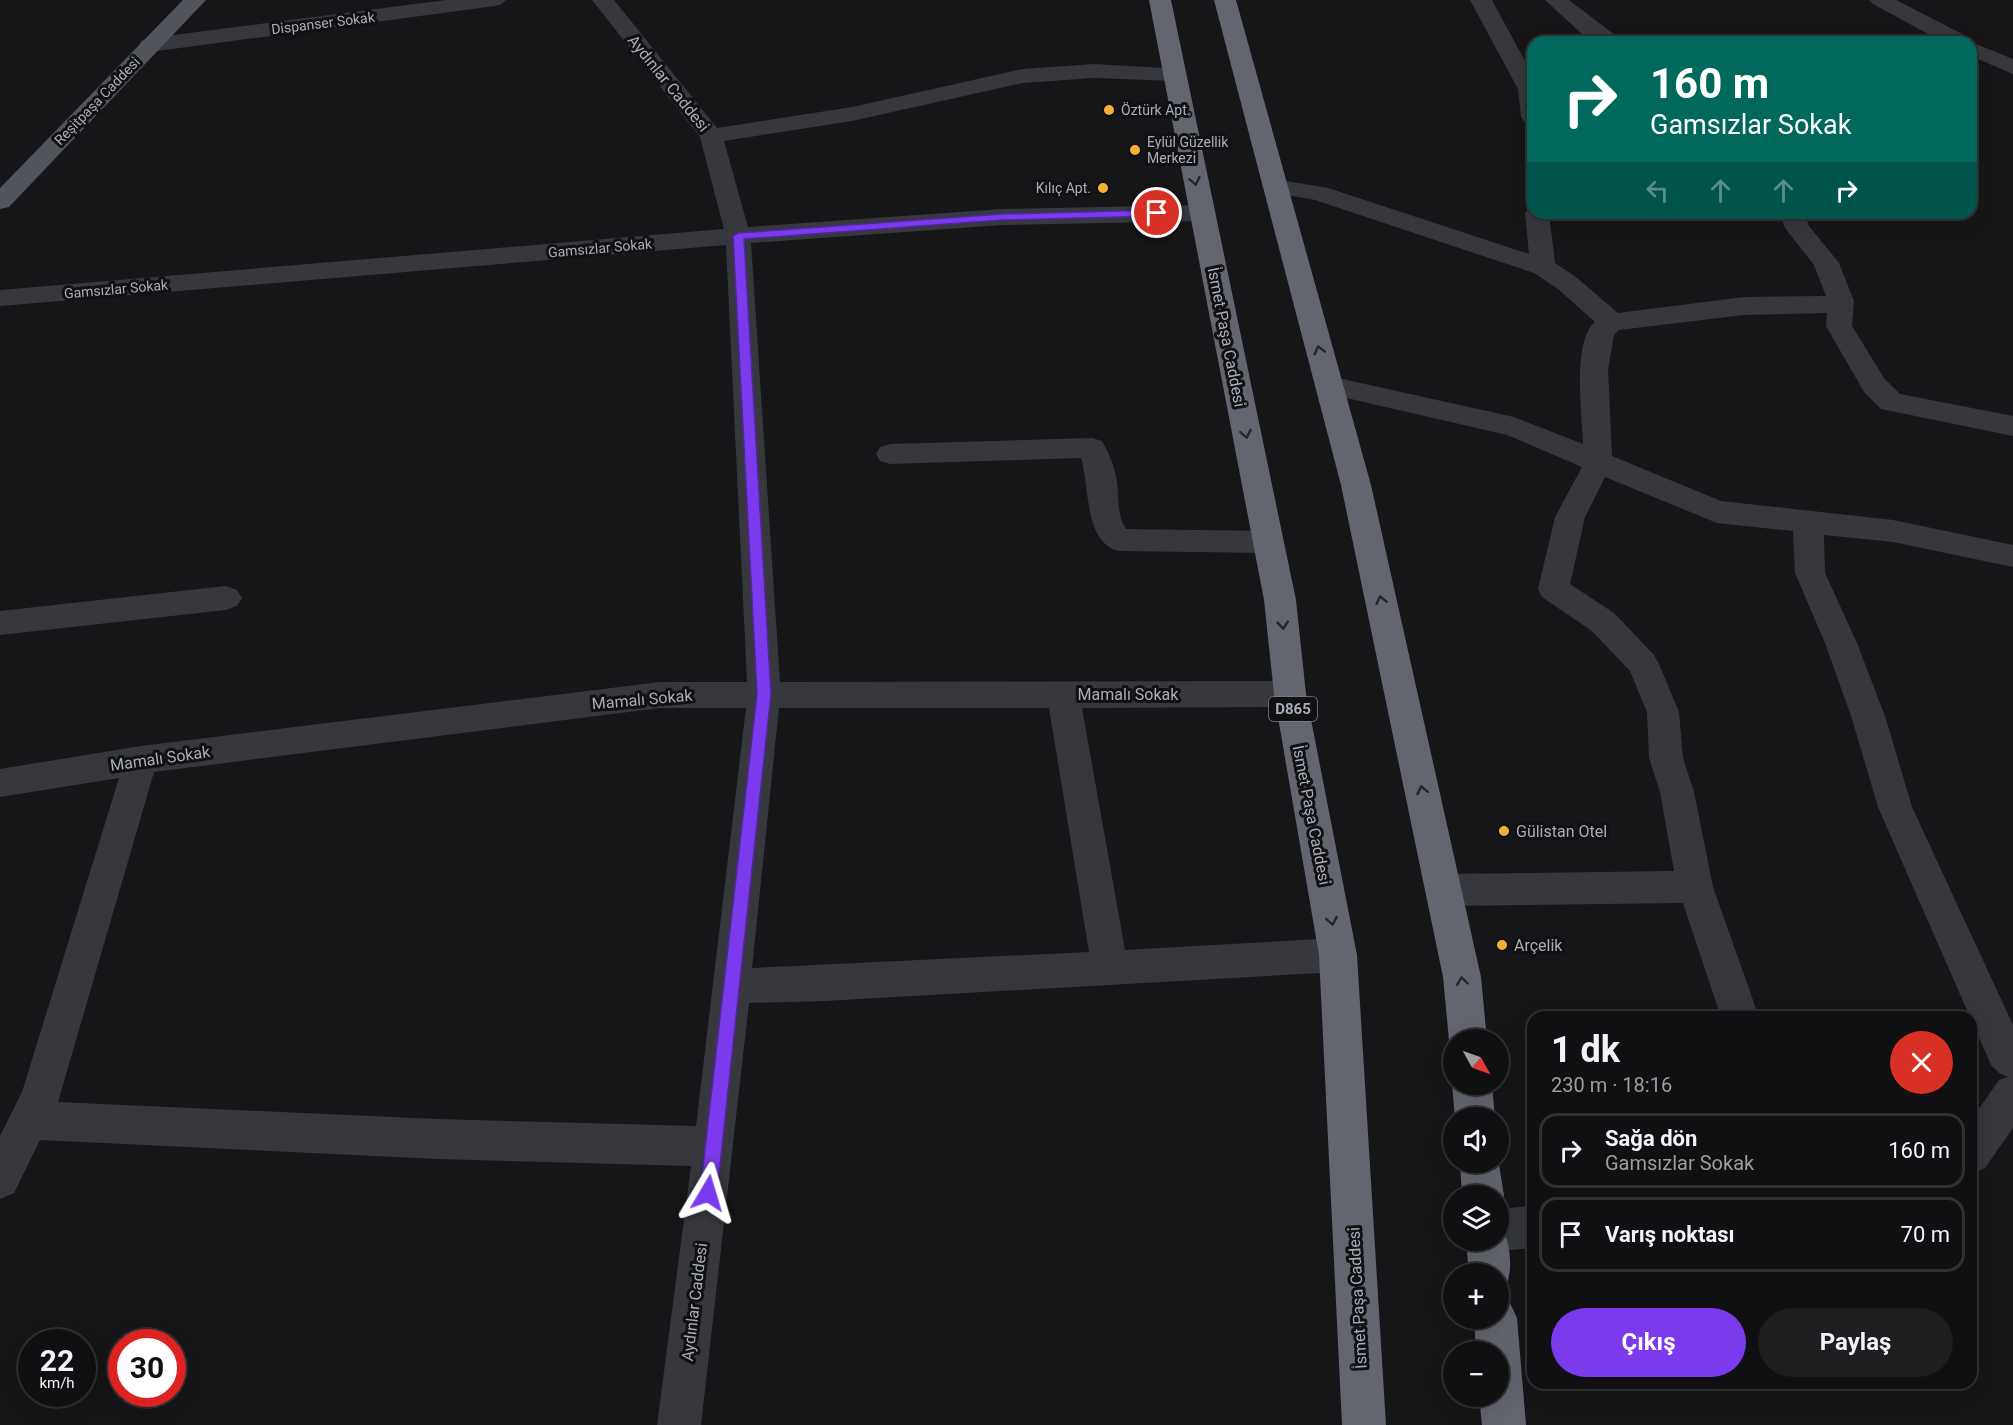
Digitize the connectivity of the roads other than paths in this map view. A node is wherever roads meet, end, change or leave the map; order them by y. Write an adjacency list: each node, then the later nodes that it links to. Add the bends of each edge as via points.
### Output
1 (195, 0): 11 (main road, Reşitpaşa Caddesi)
2 (495, 0): 11 (street, Dispanser Sokak)
3 (603, 0): 16 (street, Aydınlar Caddesi)
4 (1160, 0): 14 (highway, İsmet Paşa Caddesi / D865)
5 (1225, 0): 17 (highway)
6 (1481, 0): 15 (street)
7 (1556, 0): 9 (street)
8 (1880, 0): 10 (street)
9 (1602, 36)
10 (1949, 36)
11 (150, 45): 18 (main road, Reşitpaşa Caddesi)
12 (1977, 51): 13 (street)
13 (2013, 67)
14 (1173, 74): 16 (street, via 1094,71 1023,76 852,114); 19 (highway, İsmet Paşa Caddesi / D865, one-way to 19)
15 (1527, 85)
16 (711, 136): 22 (street, Aydınlar Caddesi)
17 (1274, 186): 23 (street, via 1319,193); 27 (highway, one-way to 17)
18 (0, 202)
19 (1201, 213): 22 (street, Gamsızlar Sokak, via 1002,217); 32 (highway, İsmet Paşa Caddesi / D865, one-way to 32)
20 (1538, 219): 23 (street)
21 (1794, 219): 25 (street, via 1826,263)
22 (738, 236): 24 (street, Gamsızlar Sokak); 36 (street, Aydınlar Caddesi)
23 (1543, 267): 26 (street)
24 (0, 298)
25 (1840, 304): 26 (street, via 1744,306); 28 (street, via 1839,326 1874,385 1891,402)
26 (1612, 322): 30 (street, via 1601,331 1594,369)
27 (1329, 385): 30 (street, via 1514,427); 42 (highway, one-way to 27, via 1356,485)
28 (2013, 426)
29 (890, 454): 32 (street, via 1092,448 1102,479 1106,523 1118,540)
30 (1598, 463): 31 (street, via 1717,512); 41 (street, via 1570,516 1553,588 1603,622 1643,664 1663,712 1666,758 1677,792)
31 (1808, 522): 33 (street, via 1893,531); 48 (street, via 1810,573 1869,719 1895,807 2005,1052)
32 (1268, 542): 38 (highway, İsmet Paşa Caddesi / D865, one-way to 38, via 1280,600)
33 (2013, 556)
34 (226, 598): 35 (street)
35 (0, 623)
36 (764, 694): 37 (street, Mamalı Sokak); 39 (street, Mamalı Sokak, via 660,695); 45 (street, Aydınlar Caddesi)
37 (1063, 694): 38 (street, Mamalı Sokak); 44 (street)
38 (1290, 694): 43 (highway, İsmet Paşa Caddesi / D865, one-way to 43)
39 (141, 760): 40 (street, Mamalı Sokak); 50 (street, via 40,1098)
40 (0, 783)
41 (1695, 887): 42 (street); 46 (street)
42 (1444, 890): 47 (highway, one-way to 42, via 1462,977)
43 (1338, 956): 44 (street); 58 (highway, İsmet Paşa Caddesi / D865)
44 (1110, 968): 45 (street)
45 (732, 986): 52 (street, Aydınlar Caddesi)
46 (1738, 1011)
47 (1467, 1029)
48 (2013, 1060)
49 (2013, 1095): 51 (street)
50 (30, 1120): 52 (street); 53 (street)
51 (1977, 1146)
52 (714, 1147): 57 (street, Aydınlar Caddesi)
53 (0, 1179)
54 (1527, 1228): 55 (street)
55 (1509, 1229)
56 (1502, 1407): 59 (highway)
57 (679, 1425)
58 (1364, 1425)
59 (1504, 1425)

